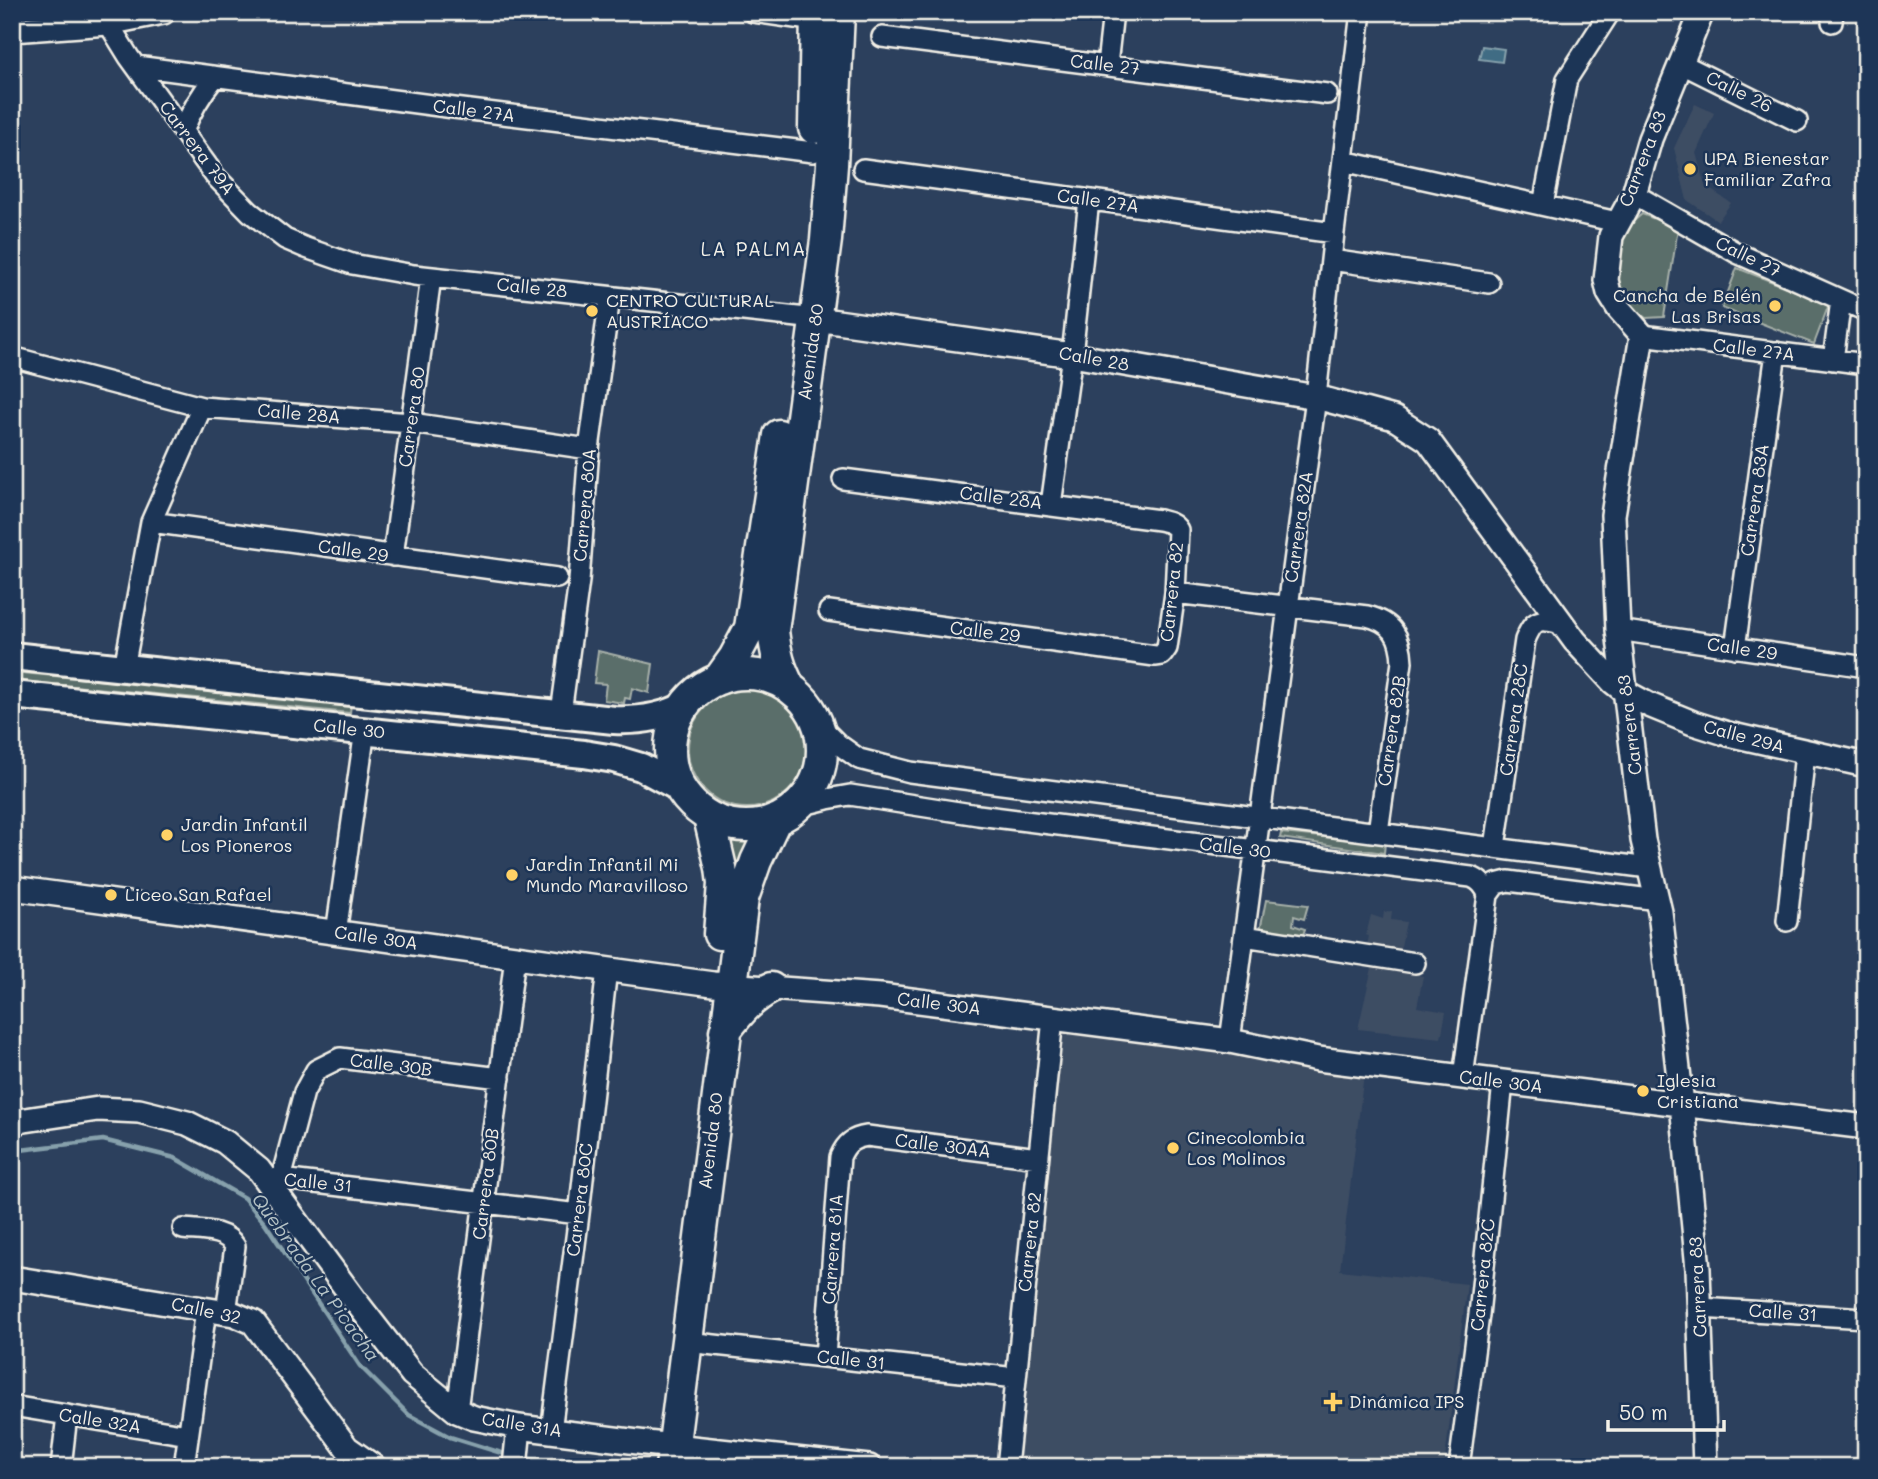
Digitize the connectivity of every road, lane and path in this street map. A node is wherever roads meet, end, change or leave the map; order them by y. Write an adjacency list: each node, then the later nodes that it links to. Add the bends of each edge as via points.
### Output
1 (163, 12): 8 (street)
2 (753, 12): 7 (street)
3 (1113, 12): 12 (street)
4 (1361, 12): 19 (street, Carrera 82A)
5 (1610, 12): 23 (street, via 1567,79)
6 (1702, 12): 11 (street, Carrera 83)
7 (823, 15): 18 (main road, Avenida 80); 32 (main road, Avenida 80, via 829,205)
8 (108, 23): 9 (street); 13 (street, Carrera 79A)
9 (12, 30)
10 (882, 37): 12 (street, Calle 27)
11 (1680, 63): 16 (street, Calle 26); 21 (street, Carrera 83)
12 (1107, 65): 15 (street, Calle 27)
13 (136, 66): 14 (street, Calle 27A); 17 (street, Carrera 79A)
14 (215, 77): 17 (street, via 191,110); 18 (street, Calle 27A)
15 (1326, 94)
16 (1797, 121)
17 (183, 132): 27 (street, Carrera 79A, via 235,198 285,239 352,264)
18 (813, 152): 32 (main road, Avenida 80)
19 (1343, 161): 23 (street); 25 (street, Carrera 82A)
20 (863, 169): 22 (street, Calle 27A)
21 (1634, 194): 24 (street, Carrera 83); 30 (street, Calle 27, via 1737,253)
22 (1089, 200): 25 (street, Calle 27A); 35 (street)
23 (1543, 205): 24 (street)
24 (1617, 222): 33 (street, Carrera 83, via 1606,280 1619,309)
25 (1334, 233): 26 (street, Carrera 82A)
26 (1331, 260): 28 (street); 39 (street, Carrera 82A)
27 (431, 277): 29 (street, Calle 28); 41 (street, Carrera 80)
28 (1489, 283)
29 (610, 297): 32 (street, Calle 28); 42 (street, Carrera 80A)
30 (1841, 300): 31 (street, Calle 27); 37 (street)
31 (1866, 312)
32 (807, 318): 35 (street, Calle 28); 59 (main road, Avenida 80, via 750,628); 60 (main road, Avenida 80, via 773,631 776,659)
33 (1642, 335): 34 (street, Calle 27A); 53 (street, Carrera 83, via 1614,515)
34 (1776, 352): 37 (street, Calle 27A); 54 (street, Carrera 83A)
35 (1072, 355): 39 (street, Calle 28); 44 (street)
36 (12, 357): 40 (street, Calle 28A)
37 (1833, 360): 38 (street, Calle 27A)
38 (1866, 364)
39 (1316, 397): 50 (street, Carrera 82A); 52 (street, Calle 28, via 1394,418 1428,440)
40 (202, 407): 41 (street, Calle 28A); 46 (street)
41 (411, 422): 42 (street, Calle 28A); 47 (street, Carrera 80)
42 (589, 449): 64 (street, Carrera 80A, via 579,581)
43 (843, 479): 44 (street, Calle 28A)
44 (1051, 505): 45 (street, Calle 28A)
45 (1159, 520): 49 (street, Carrera 82, via 1178,530)
46 (150, 522): 47 (street, Calle 29); 58 (street)
47 (393, 556): 48 (street, Calle 29)
48 (556, 578)
49 (1175, 593): 50 (street); 55 (street, Carrera 82, via 1167,648 1162,654)
50 (1288, 606): 72 (street, Carrera 82A); 73 (street, Carrera 82B, via 1378,619 1400,644 1402,662)
51 (828, 611): 55 (street, Calle 29)
52 (1562, 624): 61 (street, Calle 28); 74 (street, Carrera 28C, via 1538,621 1525,640)
53 (1619, 630): 54 (street, Calle 29); 61 (street, Carrera 83)
54 (1735, 648): 57 (street, Calle 29)
55 (1140, 655)
56 (12, 656): 58 (main road)
57 (1866, 667)
58 (124, 668): 64 (main road)
59 (719, 679): 60 (main road, via 756,675); 63 (main road)
60 (790, 688): 65 (main road, via 807,704)
61 (1627, 693): 67 (street, Calle 29A, via 1693,723); 76 (street, Carrera 83)
62 (12, 695): 66 (main road, Calle 30)
63 (683, 707): 64 (main road, via 642,719); 69 (main road, via 670,747)
64 (561, 713)
65 (819, 725): 70 (main road, via 821,768 810,793); 72 (street, Calle 30, via 850,754 887,767)
66 (365, 730): 69 (main road, Calle 30, via 614,759 641,767); 81 (street)
67 (1805, 753): 68 (street, Calle 29A); 80 (street)
68 (1866, 765)
69 (680, 788): 71 (main road)
70 (787, 814): 71 (main road, via 742,827); 75 (street, Calle 30, via 850,795 978,816); 86 (main road, Avenida 80, via 752,870)
71 (709, 817): 86 (main road, Avenida 80, via 723,884)
72 (1260, 817): 73 (street, Calle 30); 75 (street, Carrera 82A)
73 (1378, 832): 74 (street, Calle 30)
74 (1495, 847): 76 (street, Calle 30)
75 (1256, 850): 78 (street, Calle 30, via 1471,877 1480,881); 82 (street, Carrera 82A)
76 (1650, 868): 79 (street, Carrera 83)
77 (12, 888): 81 (street, Calle 30A)
78 (1488, 895): 79 (street, via 1496,884 1508,881); 91 (street)
79 (1658, 900): 94 (street, Carrera 83)
80 (1787, 921)
81 (336, 933): 83 (street, Calle 30A)
82 (1244, 936): 84 (street); 90 (street, Carrera 82A)
83 (514, 957): 85 (street, Calle 30A); 92 (street, Carrera 80B)
84 (1415, 963)
85 (607, 969): 86 (street, Calle 30A); 101 (street, Carrera 80C)
86 (722, 984): 87 (street, Calle 30A); 89 (main road, Avenida 80); 118 (main road, Avenida 80)
87 (771, 988): 88 (street, Calle 30A, via 880,996); 89 (main road, via 756,996)
88 (1053, 1018): 90 (street, Calle 30A); 98 (street, Carrera 82)
89 (726, 1031): 107 (main road, Avenida 80)
90 (1230, 1041): 91 (street, Calle 30A, via 1318,1059)
91 (1463, 1077): 93 (street, Calle 30A)
92 (499, 1078): 99 (street, Calle 30B, via 340,1058 316,1070); 100 (street, Carrera 80B)
93 (1503, 1082): 94 (street, Calle 30A); 125 (street, Carrera 82C)
94 (1682, 1104): 96 (street, Calle 30A); 104 (street, Carrera 83)
95 (12, 1122): 99 (street, Calle 31A, via 98,1109 139,1111 187,1124 225,1142)
96 (1866, 1127)
97 (849, 1142): 98 (street, Calle 30AA, via 867,1136); 108 (street, Carrera 81A, via 841,1157)
98 (1038, 1158): 109 (street, Carrera 82)
99 (273, 1179): 100 (street, Calle 31); 111 (street, Calle 31A, via 354,1299 412,1374)
100 (484, 1202): 101 (street, Calle 31); 111 (street, Carrera 80B)
101 (579, 1214): 113 (street, Carrera 80C)
102 (183, 1229): 105 (street, via 223,1234 235,1246)
103 (12, 1278): 105 (street, Calle 32)
104 (1700, 1308): 106 (street, Calle 31); 115 (street, Carrera 83)
105 (216, 1311): 114 (street); 117 (street, Calle 32, via 253,1322)
106 (1866, 1318)
107 (687, 1342): 108 (street, Calle 31); 118 (main road, Avenida 80)
108 (825, 1357): 109 (street, Calle 31)
109 (1016, 1378): 124 (street, Carrera 82)
110 (12, 1406): 112 (street, Calle 32A)
111 (457, 1411): 116 (street, Calle 31A)
112 (67, 1415): 114 (street, Calle 32A); 120 (street)
113 (551, 1431): 116 (street, Calle 31A); 118 (street, Calle 31A)
114 (188, 1435): 121 (street)
115 (1704, 1443): 126 (street); 127 (street, Carrera 83)
116 (517, 1447)
117 (346, 1457): 122 (street, Calle 32)
118 (661, 1457): 119 (street, Calle 31A)
119 (843, 1465): 123 (street, Calle 31A)
120 (61, 1467)
121 (184, 1467)
122 (374, 1467)
123 (869, 1467)
124 (1007, 1467)
125 (1460, 1467)
126 (1693, 1467)
127 (1705, 1467)

